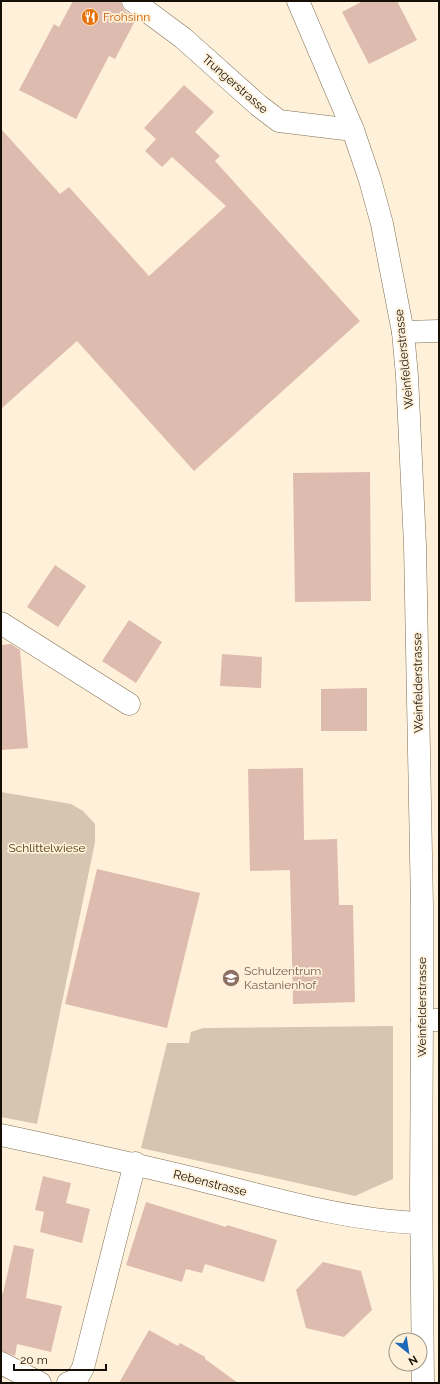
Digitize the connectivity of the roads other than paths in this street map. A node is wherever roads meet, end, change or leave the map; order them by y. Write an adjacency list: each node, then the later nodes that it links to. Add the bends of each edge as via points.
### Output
1 (133, 1): 3 (main road, Trungerstrasse, via 183,38 278,121)
2 (298, 1): 3 (main road, Weinfelderstrasse)
3 (353, 130): 5 (main road, Weinfelderstrasse, via 382,224)
4 (439, 331): 5 (main road)
5 (403, 332): 8 (main road, Weinfelderstrasse, via 415,545 422,898)
6 (1, 623): 7 (main road)
7 (129, 704)
8 (431, 1020): 11 (main road, Weinfelderstrasse)
9 (1, 1135): 10 (main road, Rebenstrasse)
10 (135, 1163): 11 (main road, Rebenstrasse, via 294,1204 370,1219); 14 (main road, via 84,1368 76,1380)
11 (421, 1223): 15 (main road, Weinfelderstrasse)
12 (1, 1363): 13 (main road)
13 (40, 1383)
14 (68, 1383)
15 (423, 1383)

